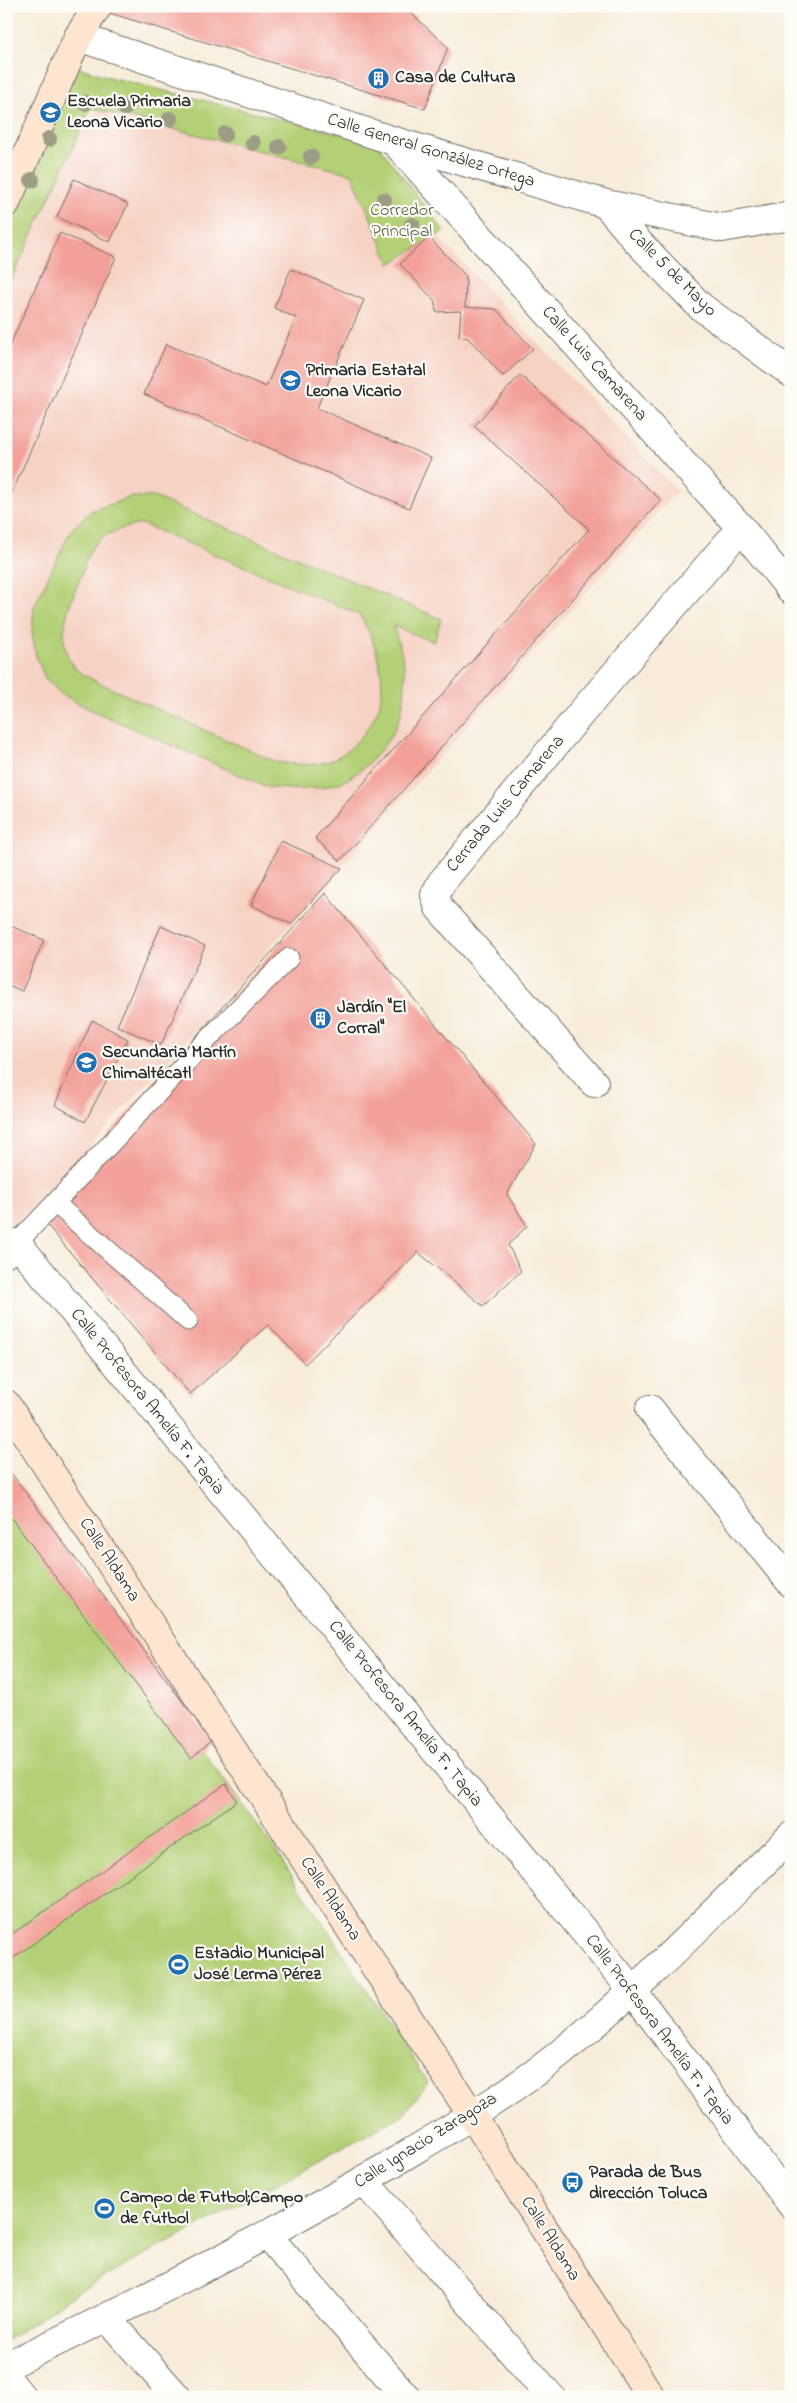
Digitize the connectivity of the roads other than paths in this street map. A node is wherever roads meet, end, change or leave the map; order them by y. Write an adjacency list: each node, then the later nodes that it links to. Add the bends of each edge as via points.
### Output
1 (98, 6): 2 (main road)
2 (78, 37): 3 (street, Calle General González Ortega); 4 (main road)
3 (394, 141): 5 (street, Calle General González Ortega); 8 (street, Calle Luis Camarena)
4 (6, 202)
5 (606, 204): 6 (street, Calle General González Ortega, via 722,228); 7 (street, Calle 5 de Mayo, via 700,306)
6 (791, 216)
7 (791, 373)
8 (741, 528): 9 (street, Calle Luis Camarena); 11 (street, Cerrada Luis Camarena, via 582,712 441,882 435,895 439,908)
9 (791, 590)
10 (289, 958): 12 (lane, via 208,1039)
11 (594, 1083)
12 (55, 1203): 13 (lane); 14 (lane)
13 (11, 1248): 19 (street, Calle Profesora Amelía F. Tapia)
14 (188, 1322)
15 (6, 1404): 20 (main road, Calle Aldama)
16 (650, 1409): 17 (street)
17 (791, 1583)
18 (791, 1836): 19 (street, Calle Ignacio Zaragoza)
19 (633, 1991): 20 (street, Calle Ignacio Zaragoza, via 556,2058); 22 (street, Calle Profesora Amelía F. Tapia)
20 (472, 2116): 21 (street, Calle Ignacio Zaragoza); 31 (main road, Calle Aldama)
21 (363, 2180): 23 (street, Calle Ignacio Zaragoza); 30 (street)
22 (791, 2204)
23 (267, 2235): 24 (street, Calle Ignacio Zaragoza); 29 (street)
24 (107, 2318): 25 (street, Calle Ignacio Zaragoza); 28 (street)
25 (6, 2366)
26 (6, 2377): 27 (street)
27 (22, 2397)
28 (177, 2397)
29 (406, 2397)
30 (551, 2397)
31 (651, 2397)

